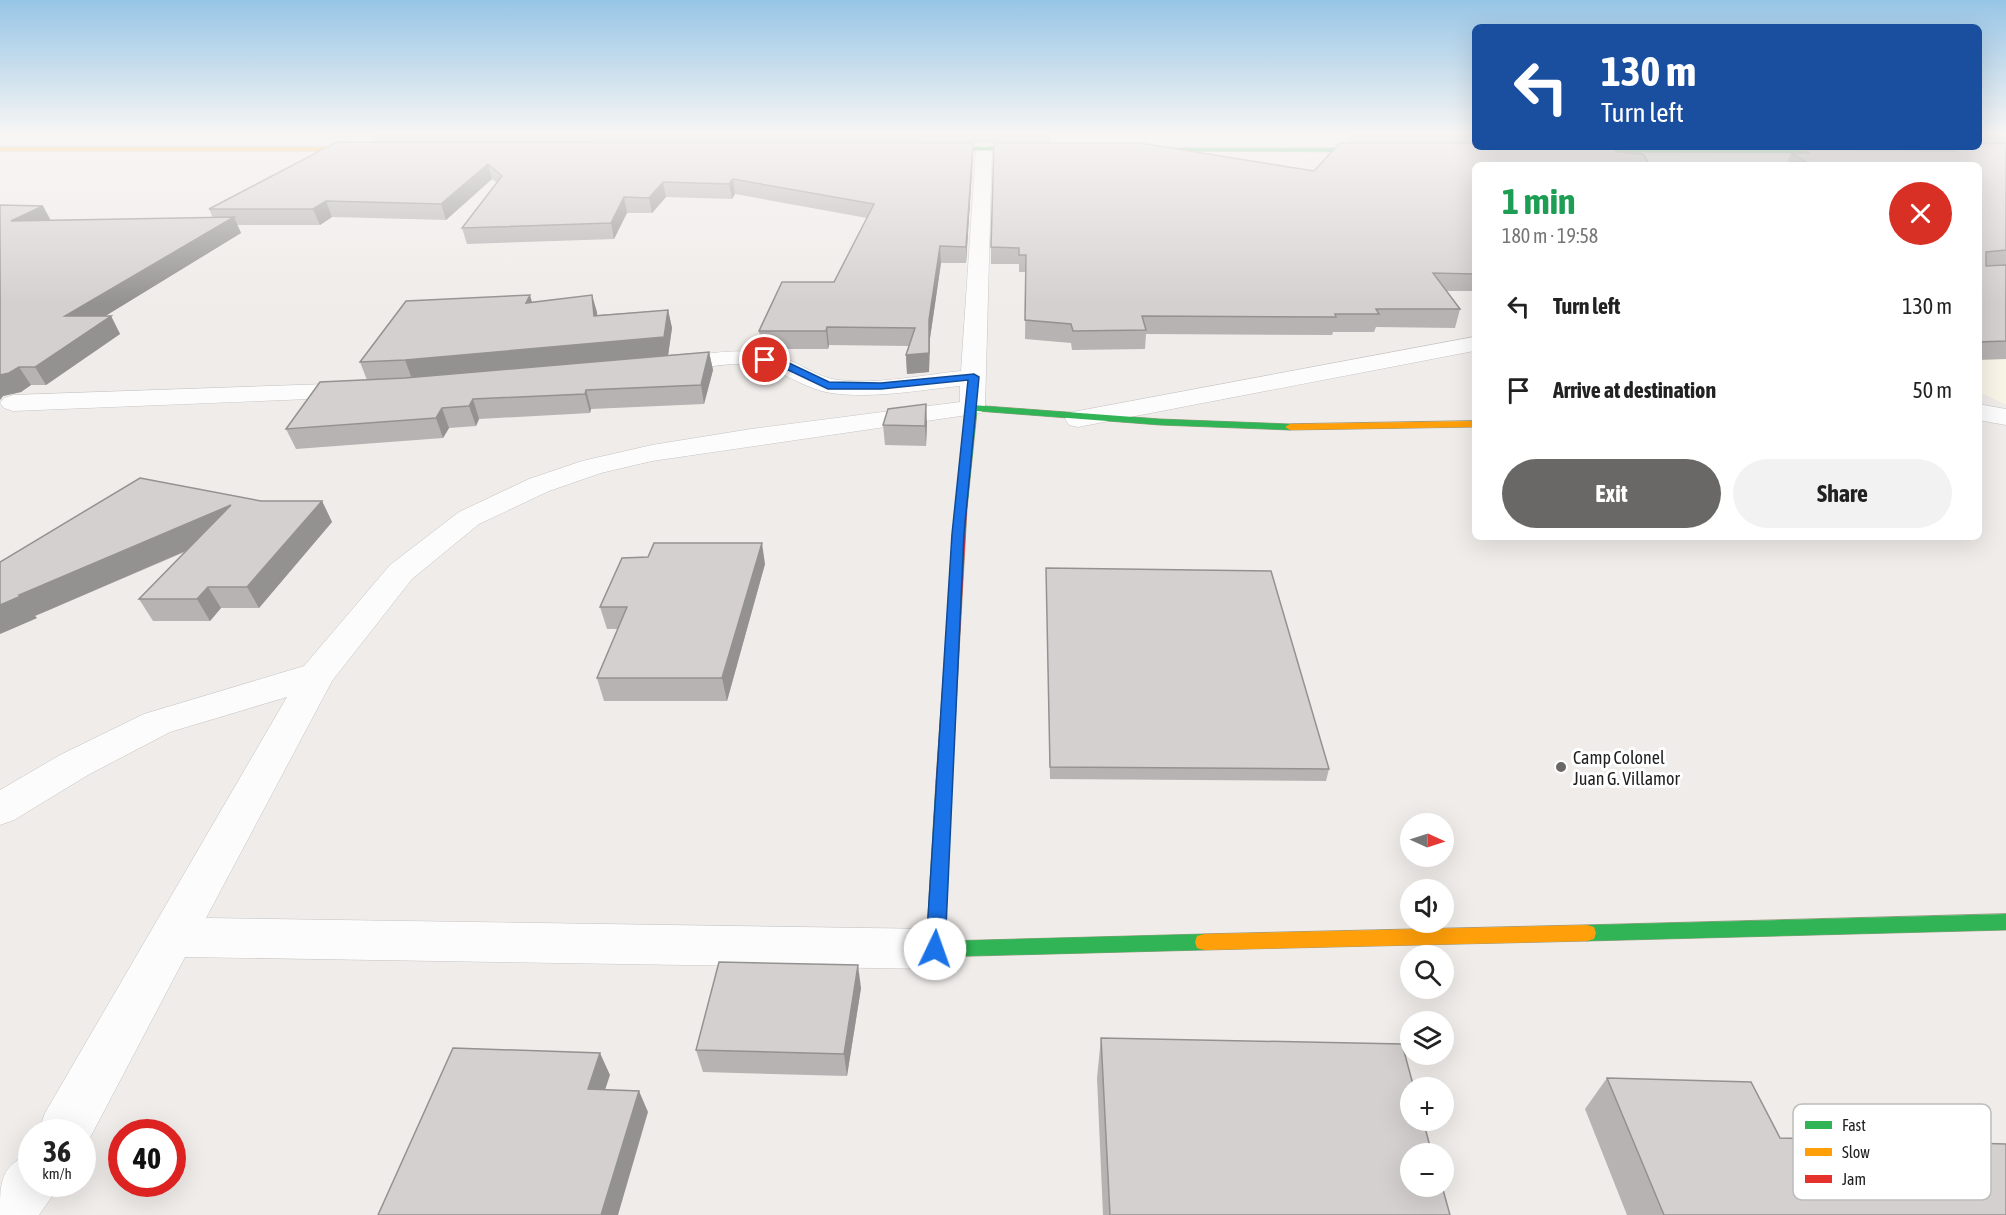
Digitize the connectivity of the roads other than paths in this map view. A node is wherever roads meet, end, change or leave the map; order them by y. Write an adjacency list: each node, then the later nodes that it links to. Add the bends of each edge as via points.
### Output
1 (982, 191): 5 (street)
2 (1472, 344): 9 (street)
3 (645, 368): 5 (street, via 765,360 785,365 828,386)
4 (376, 389): 6 (street)
5 (973, 392): 9 (main road); 11 (street, via 652,453 592,466 539,485 469,518 401,572); 15 (main road, via 958,534)
6 (13, 403)
7 (1982, 413): 8 (street)
8 (2006, 417)
9 (1078, 419): 10 (main road, via 1370,428)
10 (1472, 424)
11 (317, 675): 12 (street, via 157,723 74,765); 14 (street)
12 (0, 809)
13 (2006, 922): 15 (main road)
14 (171, 938): 15 (street); 16 (street)
15 (935, 949)
16 (71, 1119)
17 (19, 1197): 18 (street)
18 (6, 1215)

